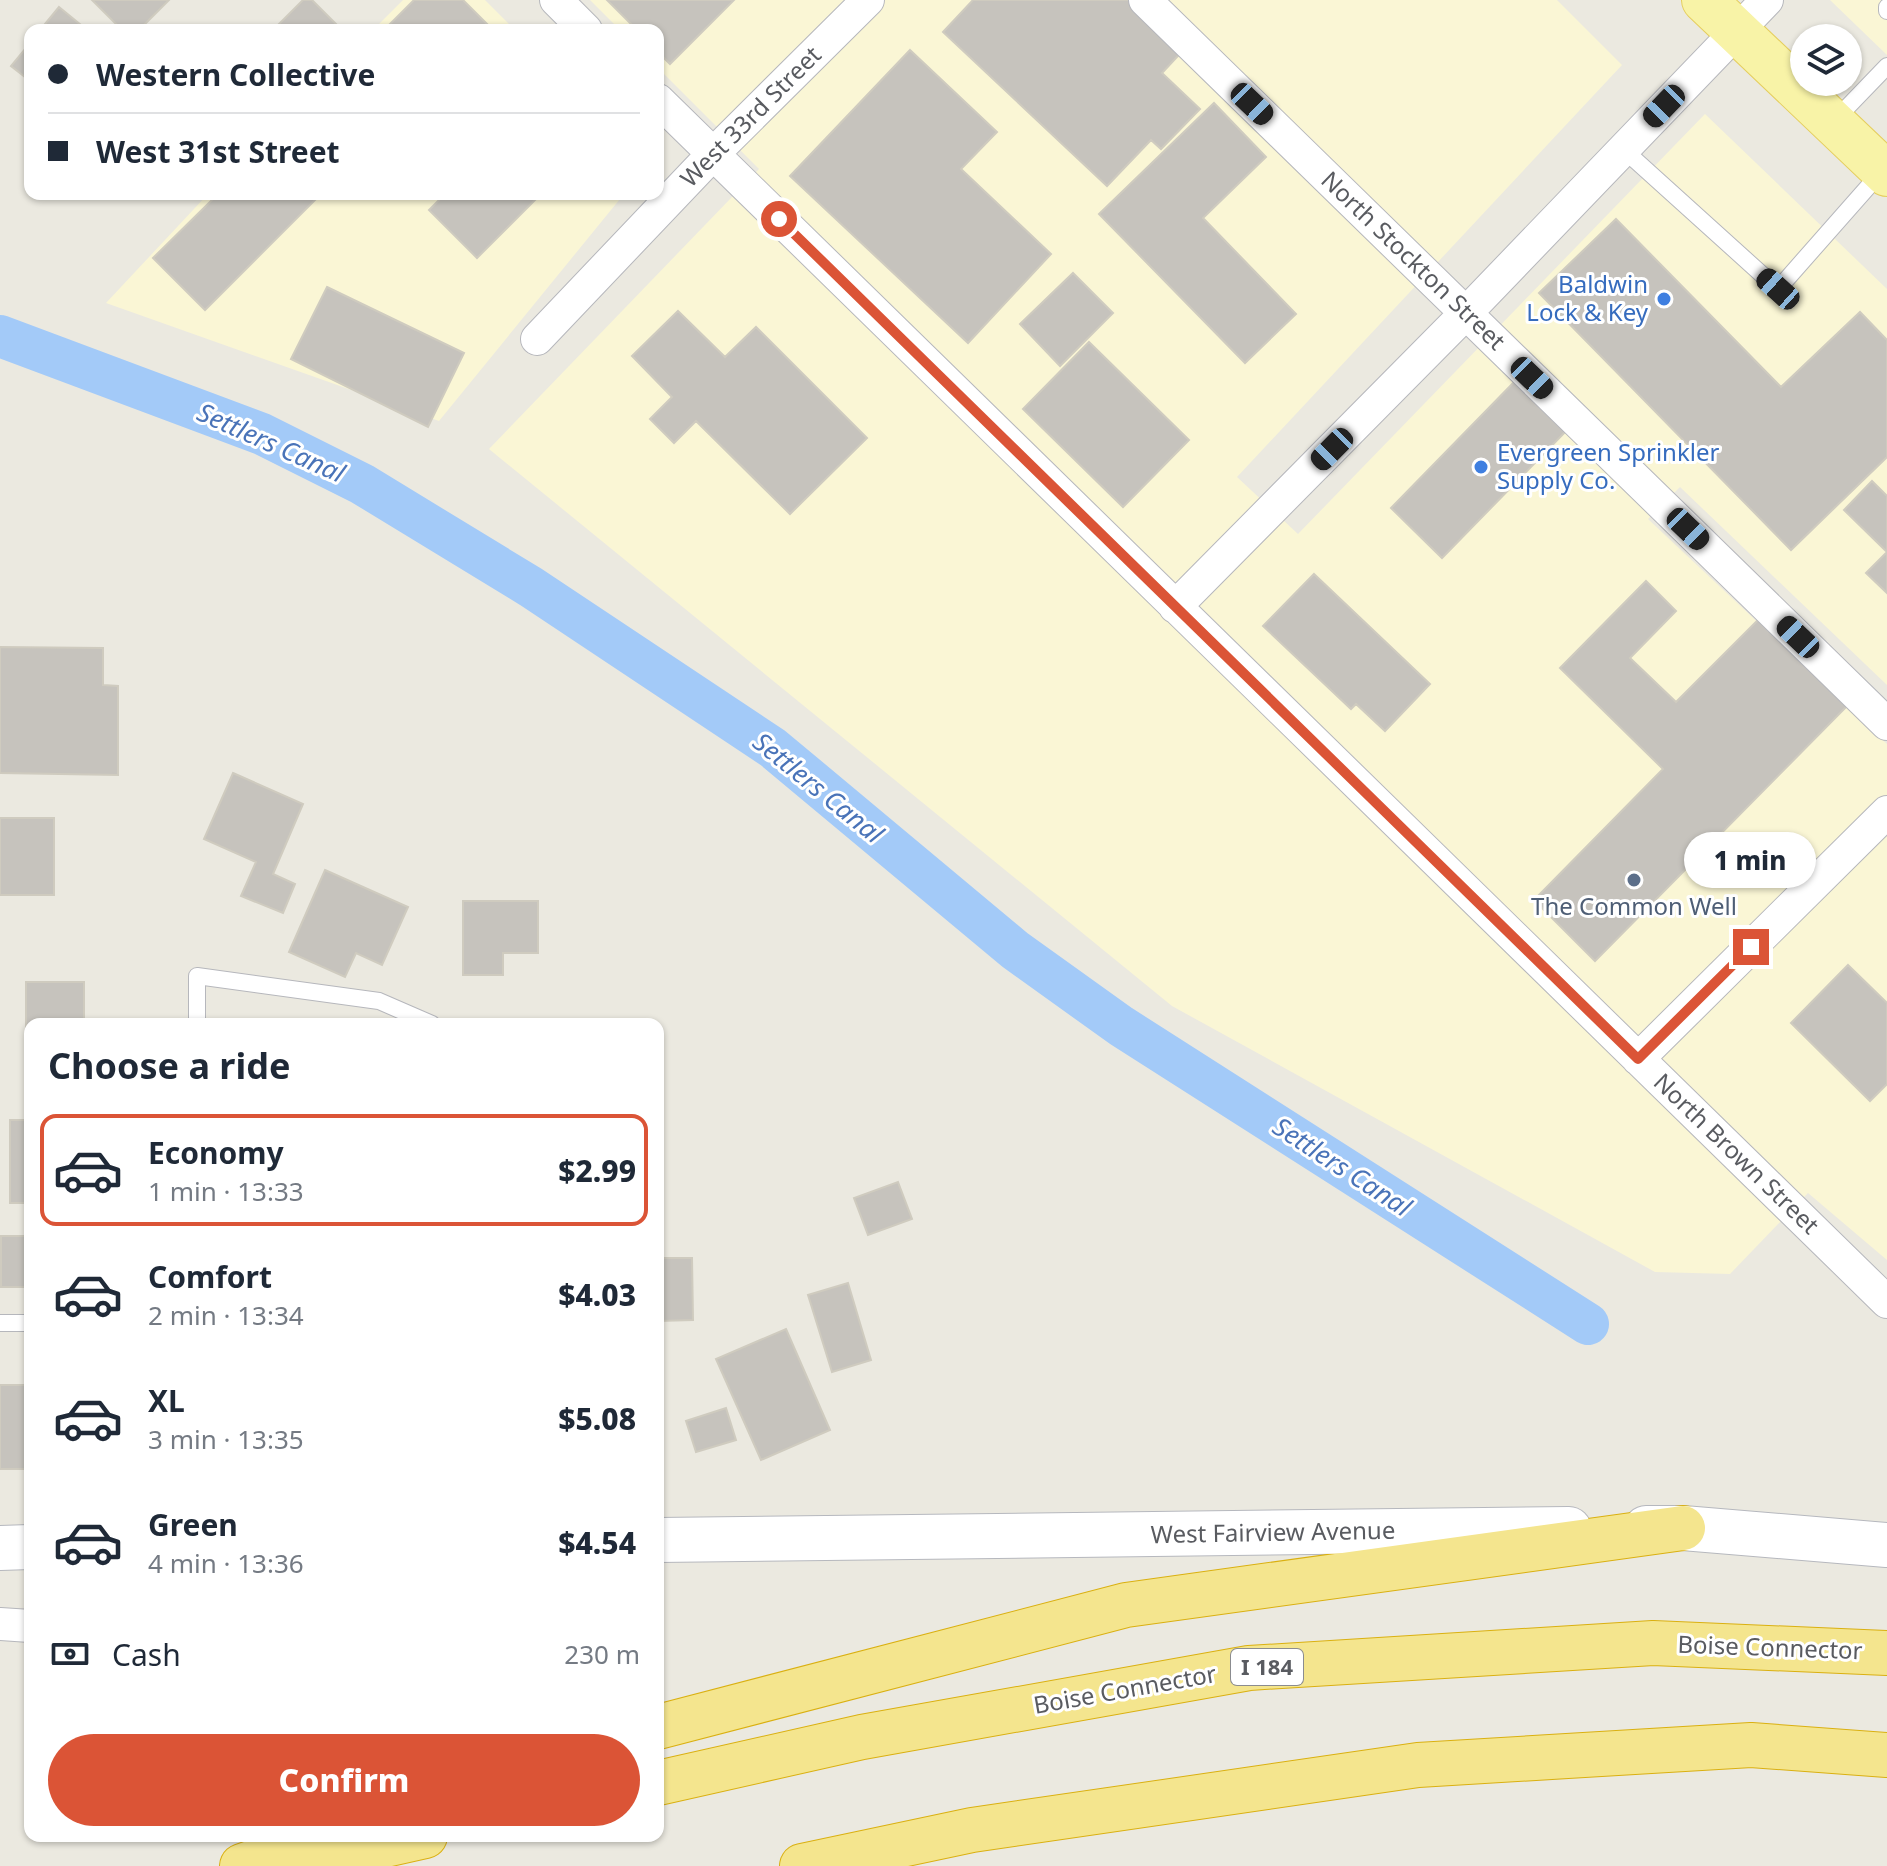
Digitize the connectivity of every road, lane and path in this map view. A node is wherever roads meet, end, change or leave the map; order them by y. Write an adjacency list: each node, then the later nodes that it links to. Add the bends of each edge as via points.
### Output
1 (556, 0): 6 (street)
2 (868, 0): 12 (street, West 33rd Street)
3 (1145, 0): 14 (street, North Stockton Street)
4 (1704, 0): 7 (main road)
5 (1767, 0): 7 (street)
6 (580, 24)
7 (1736, 32): 10 (main road); 11 (street)
8 (1887, 66): 10 (lane)
9 (664, 106): 12 (street, North Brown Street)
10 (1832, 123): 13 (main road)
11 (1623, 149): 13 (lane, via 1778,289); 14 (street)
12 (713, 154): 15 (street, West 33rd Street); 16 (street, North Brown Street)
13 (1885, 172)
14 (1466, 313): 16 (street); 17 (street, North Stockton Street)
15 (537, 339)
16 (1175, 607): 21 (street, North Brown Street)
17 (1887, 724)
18 (1887, 812): 21 (street)
19 (197, 1018): 20 (lane, via 197,976 379,1001)
20 (418, 1018)
21 (1638, 1059): 22 (street, North Brown Street)
22 (1887, 1302)
23 (0, 1323): 24 (lane)
24 (24, 1323)
25 (1683, 1528): 26 (main road, West Fairview Avenue); 27 (main road, West Fairview Avenue); 33 (highway, via 1126,1605)
26 (664, 1540)
27 (1887, 1545)
28 (24, 1547): 29 (main road)
29 (0, 1548)
30 (0, 1624): 31 (street)
31 (24, 1626)
32 (1887, 1653): 35 (highway, Boise Connector / I 184, via 1653,1643 1249,1668 862,1737)
33 (664, 1725)
34 (1887, 1755): 40 (highway, via 1751,1745 1418,1765 972,1830)
35 (664, 1782)
36 (312, 1842): 38 (highway)
37 (398, 1842): 39 (highway)
38 (242, 1866)
39 (292, 1866)
40 (802, 1866)

